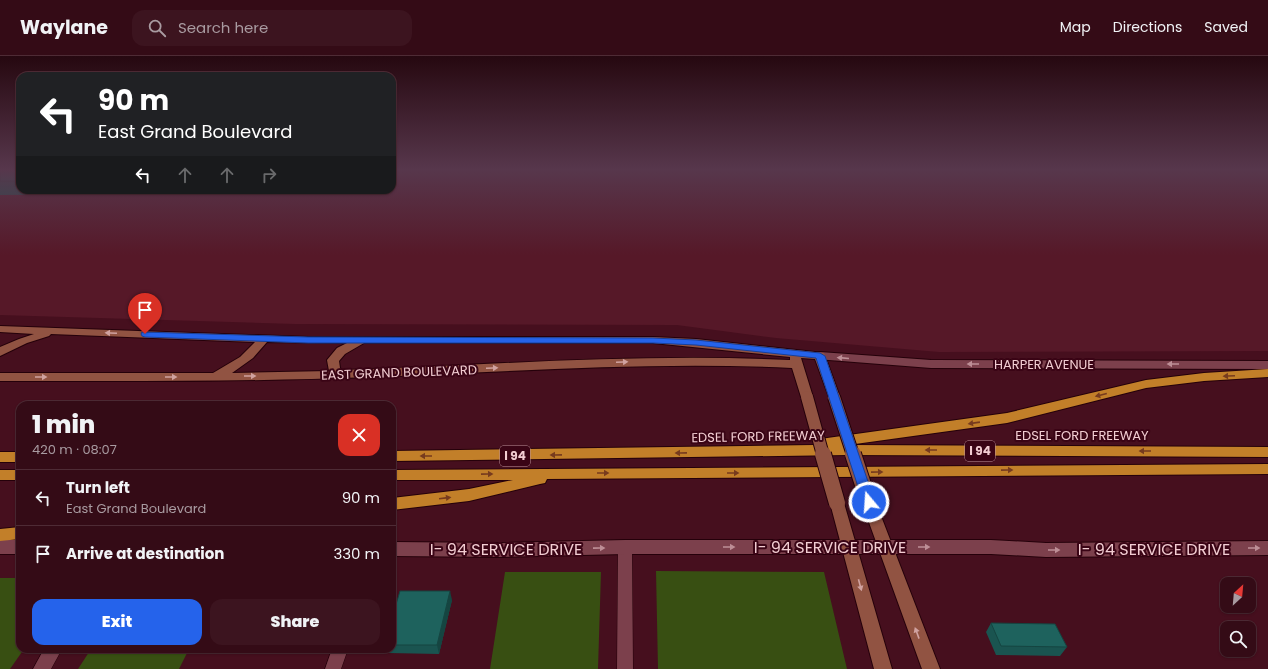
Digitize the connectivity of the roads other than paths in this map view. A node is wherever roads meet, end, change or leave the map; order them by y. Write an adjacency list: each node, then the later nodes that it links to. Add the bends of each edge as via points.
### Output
1 (0, 329): 2 (main road, EAST GRAND BOULEVARD)
2 (57, 331): 3 (main road, EAST GRAND BOULEVARD, one-way to 2); 5 (main road, via 23,341)
3 (264, 338): 4 (main road, EAST GRAND BOULEVARD); 12 (main road, via 249,358)
4 (362, 340): 7 (main road, EAST GRAND BOULEVARD, via 653,340 696,343); 10 (main road, via 341,351 333,360 334,369)
5 (0, 352)
6 (820, 356): 7 (main road, EAST GRAND BOULEVARD); 8 (street, HARPER AVENUE, one-way to 6, via 931,364); 30 (main road, bridge)
7 (795, 358): 10 (main road, EAST GRAND BOULEVARD, one-way to 7, via 664,360 755,361); 29 (main road, bridge)
8 (1268, 365)
9 (1268, 373): 13 (highway, one-way to 13, via 1146,384 1007,418)
10 (339, 374): 12 (main road, EAST GRAND BOULEVARD, one-way to 10)
11 (0, 377): 12 (main road, EAST GRAND BOULEVARD, one-way to 12)
12 (211, 377)
13 (776, 451): 14 (highway, EDSEL FORD FREEWAY / I 94, one-way to 13); 15 (highway, EDSEL FORD FREEWAY / I 94, one-way to 15)
14 (1268, 452)
15 (396, 456)
16 (0, 457): 17 (highway)
17 (16, 457)
18 (1268, 470): 19 (highway, I 94, one-way to 18, via 1211,468)
19 (564, 473): 22 (highway, I 94, one-way to 19); 23 (highway, one-way to 19, via 469,495)
20 (0, 475): 21 (highway)
21 (16, 475)
22 (396, 475)
23 (396, 504)
24 (16, 533): 25 (highway)
25 (0, 535)
26 (0, 547): 27 (street)
27 (16, 547)
28 (625, 547): 29 (street, I- 94 SERVICE DRIVE, one-way to 29); 32 (street, I- 94 SERVICE DRIVE, one-way to 28); 37 (street)
29 (850, 547): 30 (street, I- 94 SERVICE DRIVE); 38 (main road, one-way to 38)
30 (885, 547): 31 (street, I- 94 SERVICE DRIVE, one-way to 31, via 1046,550); 39 (main road, one-way to 30)
31 (1268, 548)
32 (396, 549)
33 (51, 653): 35 (street)
34 (339, 653): 36 (street)
35 (41, 669)
36 (333, 669)
37 (625, 669)
38 (883, 669)
39 (931, 669)

